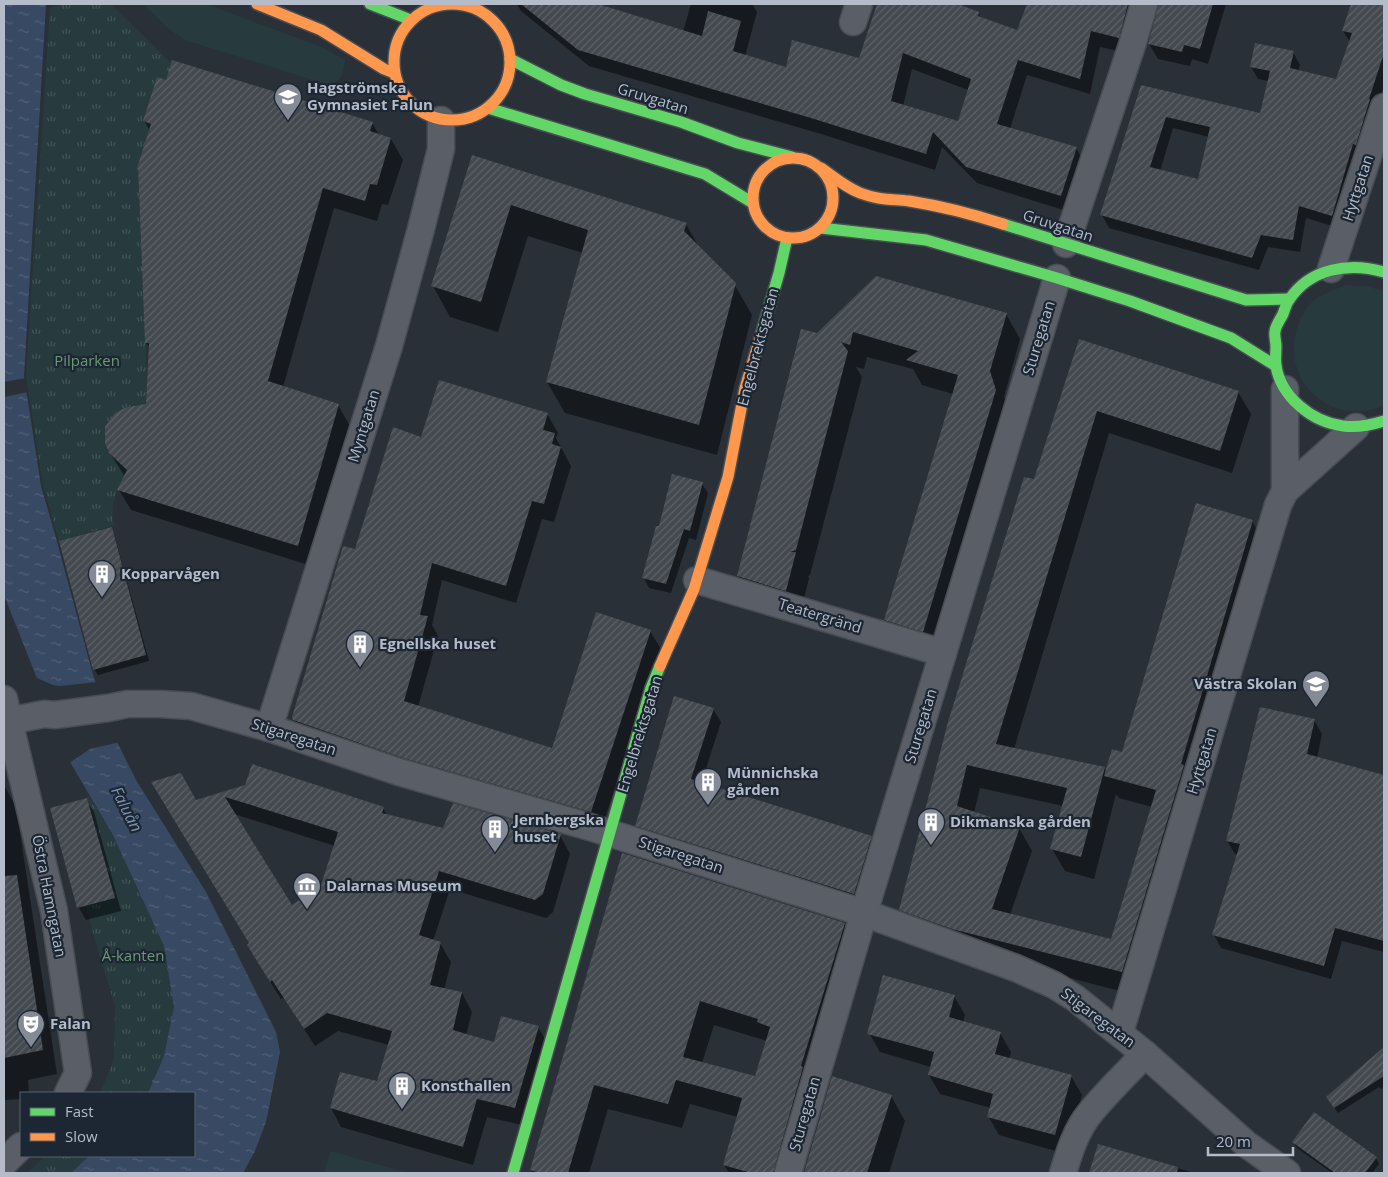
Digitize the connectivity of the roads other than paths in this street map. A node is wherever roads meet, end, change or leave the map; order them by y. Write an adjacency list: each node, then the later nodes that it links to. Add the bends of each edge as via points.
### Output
1 (257, 4): 7 (main road, via 322,30)
2 (370, 4): 5 (main road)
3 (1144, 4): 16 (street)
4 (470, 5): 5 (main road, via 448,4 428,9); 6 (main road, via 490,18 504,36)
5 (411, 20): 7 (main road, via 400,35 394,54)
6 (510, 59): 9 (main road, via 505,86); 11 (main road, Gruvgatan, via 585,94)
7 (394, 73): 10 (main road, via 402,95 419,111)
8 (1384, 107): 17 (street, Hyttgatan)
9 (488, 108): 10 (main road, via 466,119); 13 (main road, via 705,174)
10 (441, 120): 28 (street, Myntgatan, via 441,149 389,346)
11 (792, 157): 12 (main road, via 805,159); 13 (main road, via 778,160 758,177 753,190)
12 (821, 168): 14 (main road, via 830,179 834,205); 16 (main road, Gruvgatan, via 861,193 970,213)
13 (753, 204): 15 (main road, via 764,226)
14 (821, 228): 15 (main road, via 805,237); 19 (main road, via 926,240)
15 (786, 238): 25 (main road, Engelbrektsgatan, via 746,388 728,477)
16 (1066, 244): 20 (main road, Gruvgatan, via 1246,300)
17 (1331, 269): 18 (main road, via 1362,266); 20 (main road, via 1315,276)
18 (1384, 272)
19 (1057, 278): 21 (main road, via 1231,338); 26 (street, Sturegatan)
20 (1289, 299): 21 (main road, via 1275,331)
21 (1281, 377): 23 (main road, via 1296,402 1308,413 1339,426); 24 (street, Hyttgatan)
22 (1384, 421): 23 (main road)
23 (1356, 427): 24 (street, Hyttgatan)
24 (1285, 491): 31 (street, Hyttgatan, via 1278,505)
25 (697, 580): 26 (street, Teatergränd); 29 (main road, Engelbrektsgatan, via 651,688)
26 (943, 653): 30 (street, Sturegatan)
27 (6, 714): 28 (street, Stigaregatan, via 55,715 128,704 160,704 191,706); 33 (street, Östra Hamngatan, via 54,911 78,1073)
28 (269, 728): 29 (street, Stigaregatan, via 399,772)
29 (611, 833): 30 (street, Stigaregatan); 36 (main road, Engelbrektsgatan)
30 (864, 913): 31 (street, Stigaregatan, via 1054,985); 37 (street, Sturegatan)
31 (1120, 1032): 32 (street, Stigaregatan)
32 (1145, 1054): 38 (street, via 1089,1114 1068,1156); 39 (street, Stigaregatan, via 1242,1140)
33 (68, 1092)
34 (20, 1147): 35 (street)
35 (4, 1163)
36 (513, 1173)
37 (788, 1173)
38 (1064, 1173)
39 (1286, 1173)

